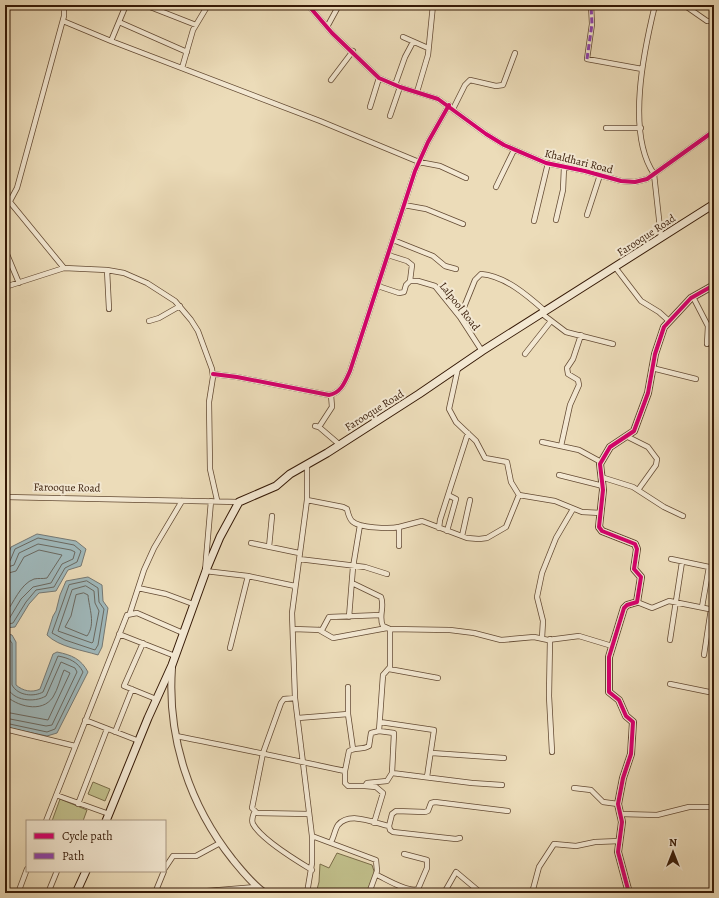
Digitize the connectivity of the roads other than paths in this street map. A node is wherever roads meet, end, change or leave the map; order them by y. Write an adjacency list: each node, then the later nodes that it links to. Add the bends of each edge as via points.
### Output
1 (60, 5): 12 (street, via 64,9)
2 (126, 5): 13 (street)
3 (145, 5): 14 (street)
4 (208, 5): 14 (street)
5 (308, 5): 15 (street, Khaldhari Road)
6 (339, 5): 15 (street)
7 (433, 5): 19 (street)
8 (591, 5): 24 (street, via 592,24 587,59)
9 (655, 5): 24 (street, via 643,52)
10 (684, 5): 11 (street, via 707,21)
11 (714, 17)
12 (63, 20): 17 (street); 44 (street, via 17,188)
13 (119, 22): 17 (street); 21 (street)
14 (196, 25): 21 (street)
15 (327, 27): 20 (street, Khaldhari Road)
16 (403, 37): 18 (street)
17 (111, 41): 23 (street)
18 (413, 42): 19 (street); 27 (street, via 405,57)
19 (428, 48): 28 (street)
20 (353, 51): 25 (street, Khaldhari Road); 26 (street)
21 (186, 52): 23 (street)
22 (514, 53): 30 (street, via 503,85 496,86 470,80)
23 (182, 68): 36 (street)
24 (642, 69): 33 (street, via 639,99)
25 (379, 78): 27 (street, Khaldhari Road); 29 (street)
26 (331, 80)
27 (397, 86): 28 (street, Khaldhari Road); 31 (street)
28 (417, 92): 30 (street, Khaldhari Road, via 438,99)
29 (370, 107)
30 (451, 107): 35 (street, Khaldhari Road, via 486,134); 36 (street, via 428,142)
31 (390, 116)
32 (606, 128): 33 (street)
33 (641, 128): 40 (street, via 647,158)
34 (714, 131): 40 (street, Khaldhari Road)
35 (514, 150): 37 (street, Khaldhari Road); 42 (street)
36 (419, 162): 41 (street, via 440,166); 46 (street)
37 (548, 163): 38 (street, Khaldhari Road); 49 (street)
38 (564, 167): 39 (street, Khaldhari Road); 48 (street, via 563,190)
39 (600, 174): 40 (street, Khaldhari Road, via 621,181 635,182); 47 (street)
40 (654, 174): 51 (street)
41 (466, 178)
42 (496, 187)
43 (5, 196): 44 (street)
44 (10, 200): 56 (street)
45 (714, 204): 51 (main road, Farooque Road)
46 (404, 205): 50 (street, via 433,212); 52 (street)
47 (587, 215)
48 (556, 220)
49 (534, 221)
50 (464, 224)
51 (661, 237): 55 (main road, Farooque Road)
52 (393, 240): 54 (street); 57 (street, via 433,256 445,266)
53 (6, 252): 60 (street)
54 (388, 255): 59 (street, via 412,265); 62 (street)
55 (615, 267): 67 (main road, Farooque Road); 70 (street, via 641,302)
56 (64, 268): 58 (street); 60 (street)
57 (456, 269)
58 (107, 270): 65 (street, via 124,273 147,283 168,295); 66 (street)
59 (410, 281): 62 (street, via 402,293); 68 (street, Lalpool Road, via 435,286)
60 (19, 283): 63 (street)
61 (714, 285): 64 (street)
62 (378, 286): 81 (street, via 345,383 339,391)
63 (5, 287)
64 (693, 297): 70 (street); 74 (street, via 708,326)
65 (180, 306): 71 (street); 79 (street, via 198,332)
66 (109, 309)
67 (543, 312): 68 (street, via 516,288 481,274 475,280); 69 (street); 75 (main road, Farooque Road)
68 (460, 318): 75 (street, Lalpool Road)
69 (551, 321): 72 (street, via 566,332); 76 (street)
70 (669, 321): 78 (street, via 660,335)
71 (149, 322)
72 (581, 335): 73 (street); 86 (street, via 573,359 566,368 568,374 578,380 580,385 570,405)
73 (613, 344)
74 (707, 344)
75 (482, 350): 77 (main road, Farooque Road)
76 (525, 354)
77 (459, 367): 82 (street, via 449,409 456,422); 85 (main road, Farooque Road)
78 (652, 368): 80 (street); 83 (street, via 648,393 634,431)
79 (213, 374): 81 (street); 97 (street, via 209,402 210,469)
80 (696, 379)
81 (331, 395): 85 (street, via 332,407 317,426)
82 (468, 433): 94 (street); 95 (street, via 476,441 485,458 507,462 511,482)
83 (626, 436): 87 (street, via 610,447); 93 (street, via 648,447 657,459 656,465)
84 (542, 442): 86 (street)
85 (340, 445): 88 (main road, Farooque Road)
86 (561, 446): 87 (street, via 578,450)
87 (601, 462): 90 (street)
88 (307, 465): 98 (street); 103 (main road, Farooque Road, via 270,489)
89 (559, 475): 91 (street)
90 (601, 477): 91 (street); 93 (street)
91 (603, 486): 105 (street)
92 (714, 486): 100 (street)
93 (638, 490): 107 (street)
94 (448, 495): 110 (street); 111 (street, via 456,500)
95 (519, 495): 104 (street, via 555,501); 112 (street, via 506,527 487,538 472,539)
96 (5, 497): 101 (street, Farooque Road)
97 (217, 500): 102 (street, Farooque Road); 103 (street, Farooque Road)
98 (307, 500): 108 (street, via 347,509 352,521); 116 (street)
99 (470, 500): 112 (street)
100 (714, 500)
101 (182, 501): 102 (street, Farooque Road); 127 (street, via 154,548)
102 (211, 501): 122 (street)
103 (239, 502): 122 (main road)
104 (573, 509): 105 (street); 141 (street, via 556,538 542,573 537,598 543,621)
105 (602, 513): 128 (street, via 600,529 633,542 636,546 634,569 641,576)
106 (272, 516): 115 (street)
107 (683, 516)
108 (360, 525): 109 (street); 121 (street)
109 (399, 527): 110 (street, via 422,521); 114 (street)
110 (439, 528): 111 (street)
111 (447, 531): 112 (street)
112 (462, 536)
113 (251, 543): 115 (street)
114 (399, 546)
115 (269, 547): 116 (street)
116 (299, 553): 117 (street)
117 (299, 559): 121 (street); 126 (street)
118 (671, 559): 119 (street)
119 (682, 562): 120 (street); 129 (street)
120 (712, 566): 131 (street)
121 (353, 567): 123 (street, via 365,567); 125 (street)
122 (205, 571): 124 (street); 130 (main road)
123 (387, 574)
124 (248, 576): 126 (street); 146 (street)
125 (352, 583): 134 (street, via 381,597); 135 (street)
126 (295, 586): 137 (street)
127 (138, 588): 130 (street, via 166,594); 133 (street)
128 (636, 602): 129 (street, via 652,608 666,601); 145 (street, via 624,608)
129 (676, 602): 131 (street); 143 (street)
130 (193, 604): 139 (main road)
131 (702, 607): 132 (street)
132 (713, 610): 147 (street)
133 (130, 613): 139 (street, via 137,613); 140 (street, via 125,618)
134 (381, 615): 135 (street); 136 (street, via 382,626)
135 (349, 616): 138 (street, via 329,617 324,629)
136 (389, 628): 138 (street, via 333,638); 141 (street, via 450,630 502,640); 150 (street)
137 (293, 629): 138 (street); 156 (street)
138 (319, 630)
139 (183, 633): 148 (main road)
140 (119, 634): 144 (street); 160 (street)
141 (542, 638): 142 (street)
142 (550, 639): 145 (street, via 579,636); 170 (street, via 549,696)
143 (670, 640)
144 (143, 643): 148 (street); 154 (street, via 124,686)
145 (612, 646): 183 (street, via 609,657 609,692 622,703 626,716 632,720 633,725 630,754)
146 (230, 648)
147 (704, 655)
148 (175, 656): 149 (main road)
149 (172, 664): 157 (main road); 166 (street)
150 (389, 669): 151 (street); 161 (street, via 383,675)
151 (438, 678)
152 (670, 684): 155 (street)
153 (348, 687): 158 (street)
154 (132, 689): 157 (street); 165 (street)
155 (714, 693)
156 (295, 698): 159 (street); 172 (street, via 282,701)
157 (156, 699): 167 (main road)
158 (348, 714): 159 (street); 169 (street)
159 (298, 718): 174 (street)
160 (85, 720): 163 (street); 168 (street)
161 (380, 722): 164 (street); 171 (street, via 433,729)
162 (5, 728): 168 (street)
163 (107, 729): 165 (street); 182 (street)
164 (379, 730): 169 (street, via 372,733 369,746); 176 (street, via 394,733)
165 (115, 732): 167 (street)
166 (176, 736): 172 (street); 198 (street, via 192,791)
167 (139, 741): 189 (main road)
168 (75, 746): 181 (street)
169 (353, 749): 175 (street, via 348,754)
170 (552, 752)
171 (432, 753): 173 (street); 177 (street)
172 (263, 754): 174 (street); 186 (street, via 252,808)
173 (504, 758)
174 (302, 763): 175 (street); 187 (street)
175 (345, 770): 179 (street, via 346,785)
176 (392, 772): 177 (street); 179 (street, via 386,781 367,783)
177 (427, 777): 178 (street, via 472,784)
178 (502, 785)
179 (365, 786): 191 (street, via 376,787 382,793)
180 (574, 788): 183 (street, via 591,790 603,802)
181 (56, 795): 182 (street); 190 (street)
182 (78, 804): 189 (street)
183 (618, 804): 188 (street)
184 (714, 807): 188 (street, via 689,807 658,815)
185 (508, 811): 193 (street, via 432,802 425,812 394,812)
186 (254, 812): 187 (street); 203 (street, via 252,821 260,833)
187 (309, 814): 194 (street)
188 (621, 814): 196 (street)
189 (108, 818)
190 (46, 820)
191 (374, 823): 193 (street); 197 (street, via 360,819 346,820 338,826)
192 (714, 824): 199 (street)
193 (389, 826): 195 (street, via 390,830 404,834)
194 (312, 836): 197 (street); 203 (street)
195 (460, 838)
196 (620, 841): 220 (street, via 576,846 554,844 542,862); 221 (street, via 618,852)
197 (331, 842): 208 (street, via 376,860)
198 (220, 843): 202 (street, via 196,856 175,855); 209 (street)
199 (714, 843)
200 (404, 854): 208 (street, via 427,860 418,889 406,888)
201 (714, 857): 222 (street)
202 (167, 858)
203 (312, 870): 216 (street)
204 (26, 872): 212 (street)
205 (57, 872): 213 (street)
206 (86, 872): 214 (main road)
207 (164, 872): 211 (street)
208 (377, 874): 217 (street)
209 (257, 887): 210 (street); 215 (street)
210 (208, 891)
211 (157, 892)
212 (18, 893)
213 (48, 893)
214 (76, 893)
215 (264, 893)
216 (307, 893)
217 (369, 893)
218 (444, 893): 219 (street, via 456,872)
219 (481, 893)
220 (532, 893)
221 (629, 893)
222 (712, 893)

